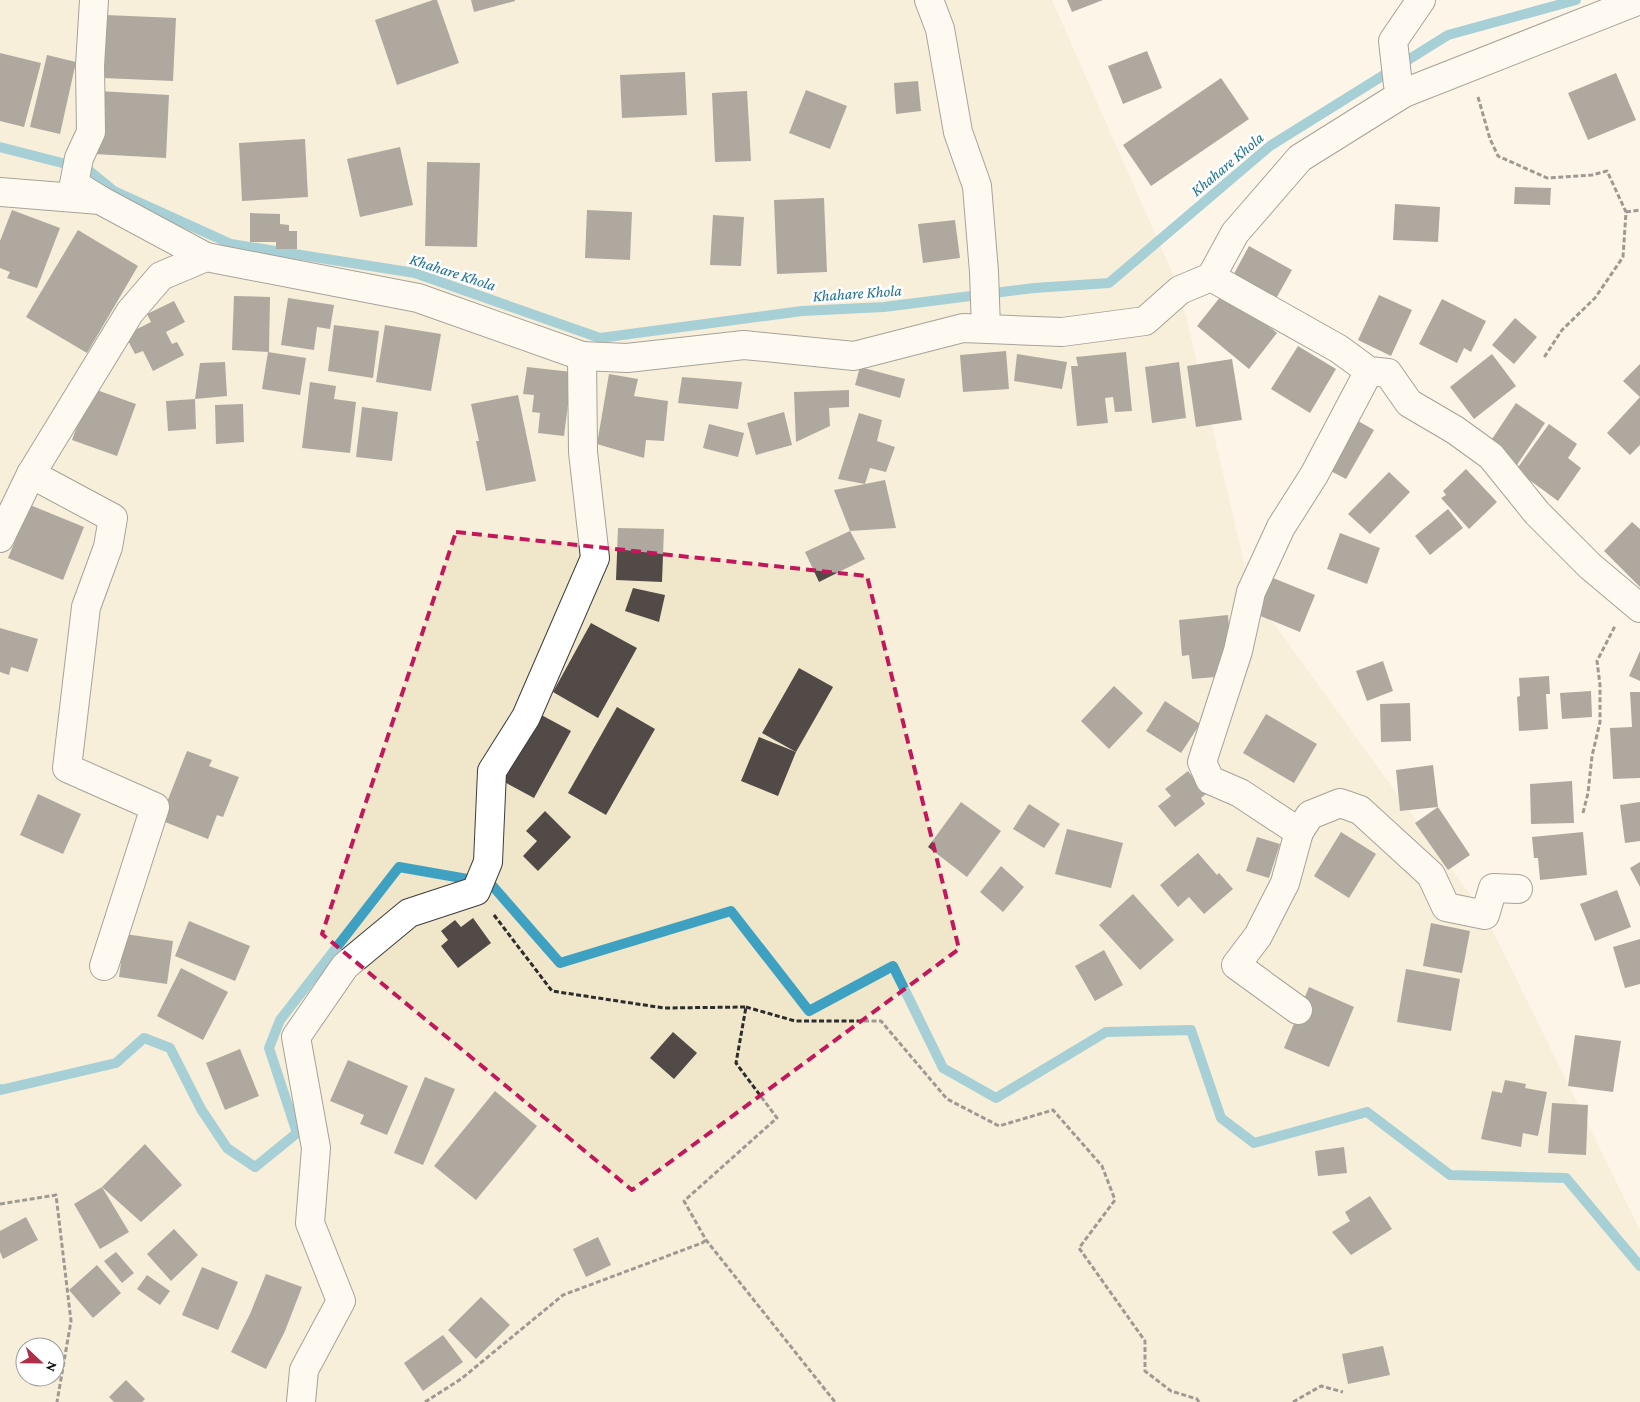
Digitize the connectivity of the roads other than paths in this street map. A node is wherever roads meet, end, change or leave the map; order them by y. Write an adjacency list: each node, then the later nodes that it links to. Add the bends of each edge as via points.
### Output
1 (94, 0): 7 (street, via 91,132 79,158 74,184)
2 (1421, 0): 5 (street, via 1393,41)
3 (1640, 0): 5 (street, via 1468,68)
4 (937, 3): 10 (street, via 958,132 977,186)
5 (1401, 89): 9 (street, via 1300,158 1235,233)
6 (0, 192): 7 (street)
7 (100, 200): 8 (street)
8 (206, 257): 11 (street, via 418,298); 13 (street, via 160,276 130,312)
9 (1211, 277): 10 (street, via 1180,290 1146,321 1062,332); 12 (street, via 1339,349)
10 (986, 328): 11 (street, via 963,328 854,356 744,345 627,358)
11 (582, 356): 20 (street, via 583,452 595,558 526,717 492,771 488,862 476,892 409,912 345,966 296,1037 316,1148 310,1223 340,1301 304,1370)
12 (1369, 371): 15 (street, via 1388,373 1409,403 1491,456 1537,513 1590,566); 16 (street, via 1314,475 1282,527 1251,592 1238,651 1202,762 1210,780 1240,793)
13 (31, 474): 14 (street); 18 (street, via 113,518 108,546 86,607 67,768 155,807)
14 (0, 538)
15 (1635, 604)
16 (1299, 832): 17 (street, via 1310,815 1340,802 1360,810 1431,875 1446,907 1484,915 1493,888); 19 (street, via 1285,882 1258,936 1236,965)
17 (1518, 889)
18 (104, 966)
19 (1298, 1010)
20 (301, 1402)

